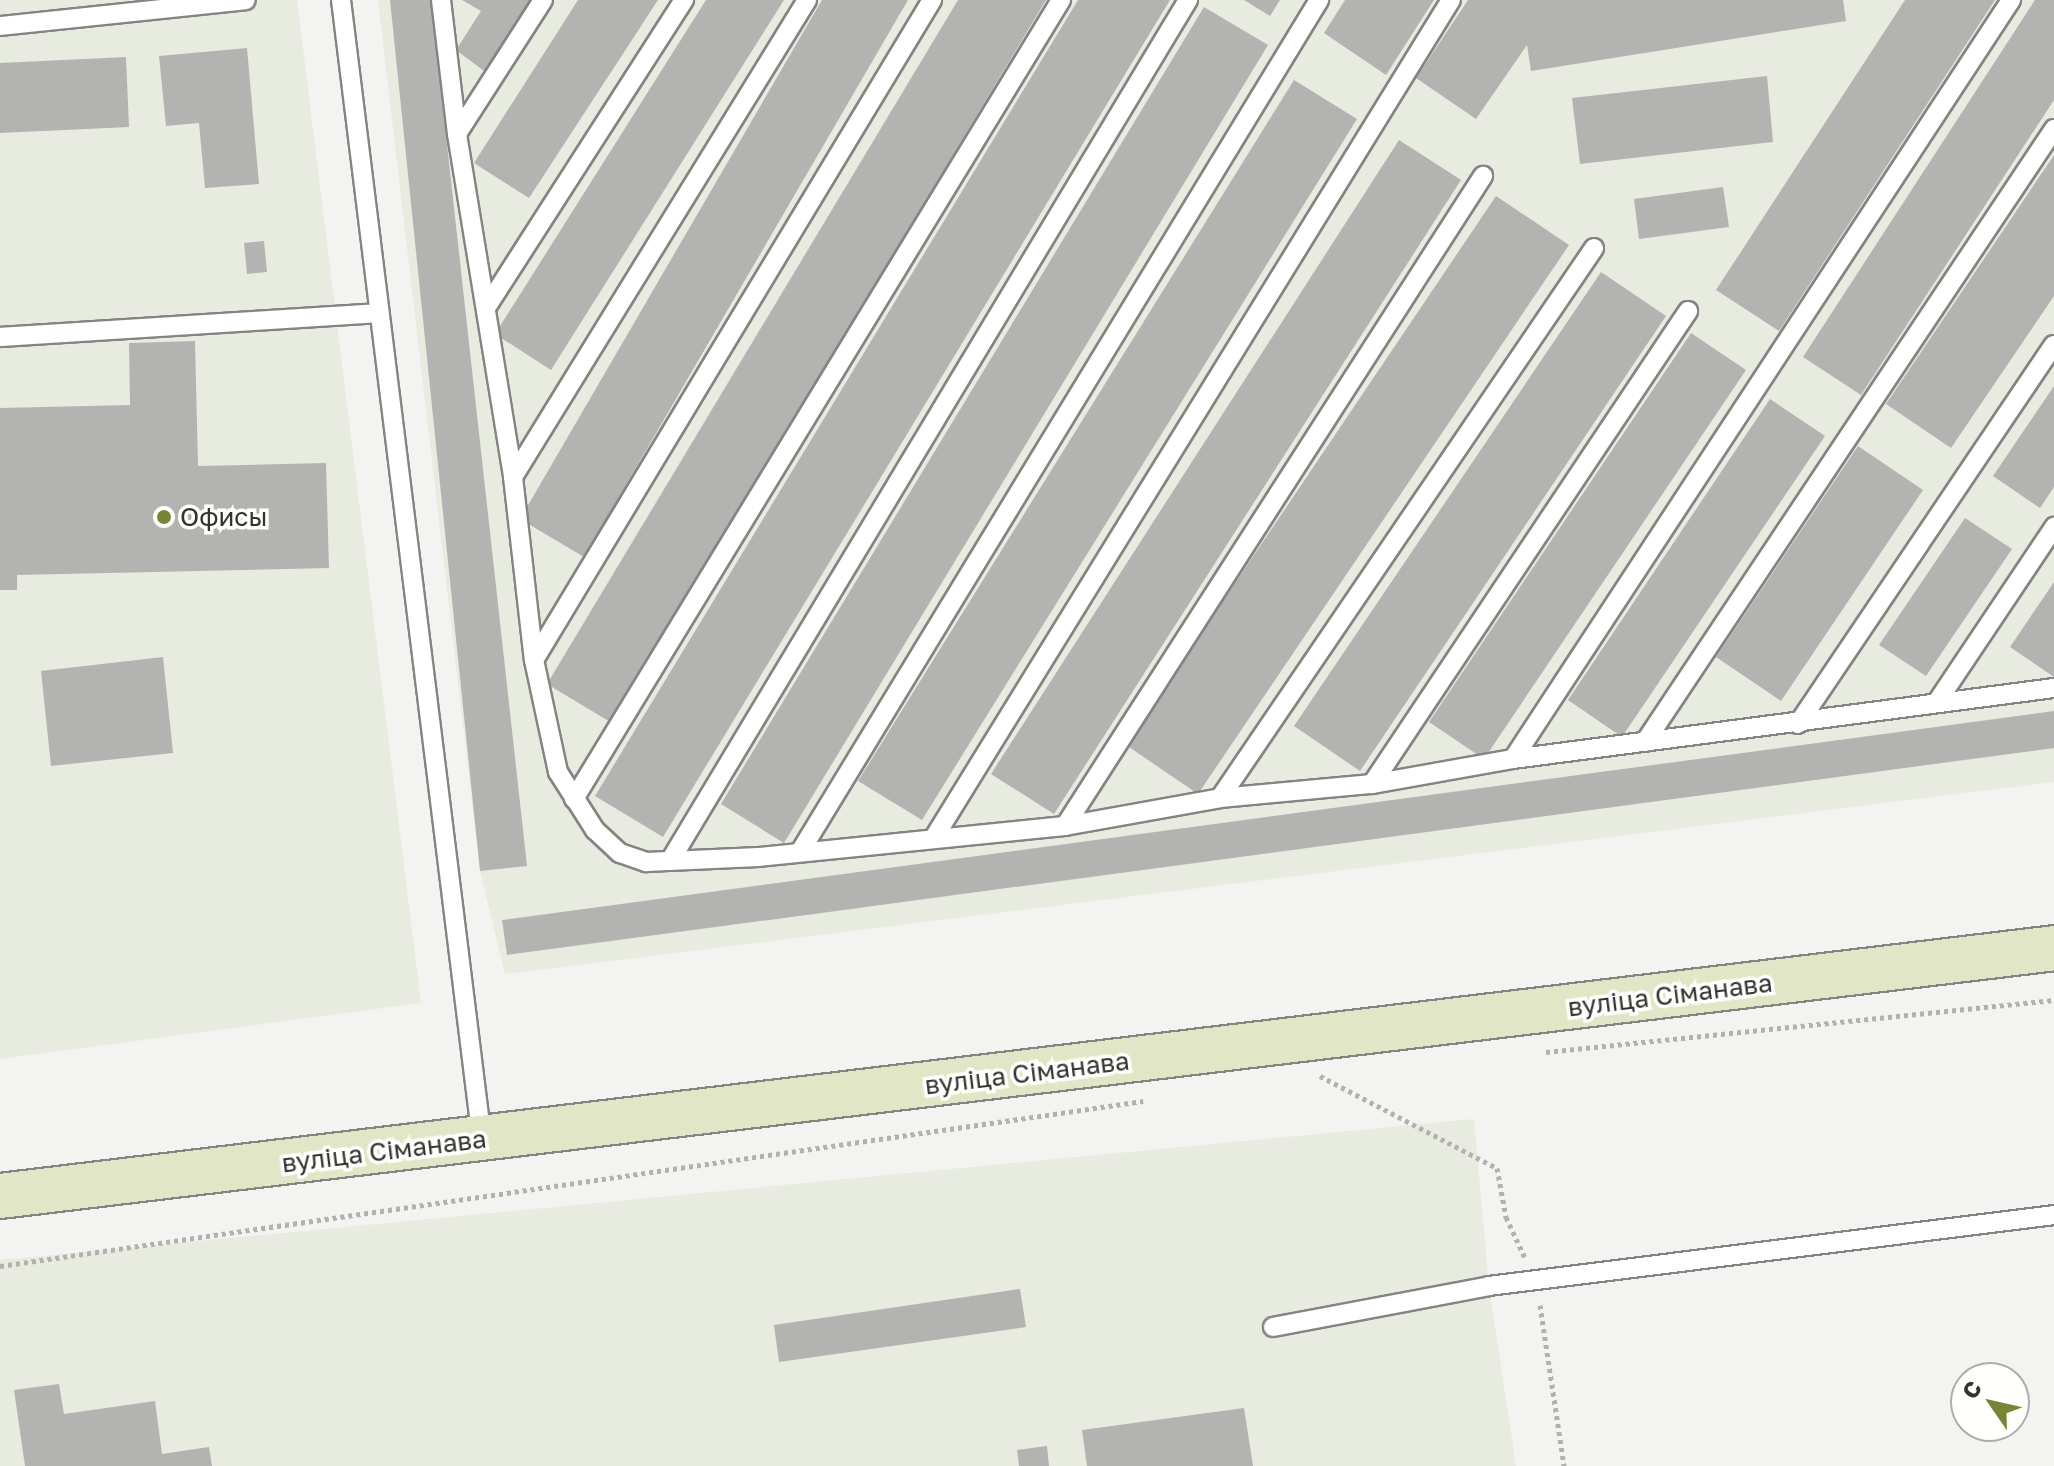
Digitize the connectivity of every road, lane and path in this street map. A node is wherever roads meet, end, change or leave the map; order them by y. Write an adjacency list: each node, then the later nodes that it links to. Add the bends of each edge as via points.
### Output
1 (246, 0): 13 (lane)
2 (341, 0): 20 (lane)
3 (441, 0): 15 (lane)
4 (543, 0): 15 (lane)
5 (684, 0): 18 (lane)
6 (807, 0): 23 (lane)
7 (932, 0): 25 (lane)
8 (1061, 0): 33 (lane)
9 (1188, 0): 37 (lane)
10 (1319, 0): 36 (lane)
11 (1451, 0): 35 (lane)
12 (2011, 0): 30 (lane)
13 (0, 26)
14 (2054, 129): 29 (lane)
15 (457, 134): 18 (lane)
16 (1483, 176): 34 (lane)
17 (1594, 248): 32 (lane)
18 (488, 305): 23 (lane)
19 (1688, 311): 31 (lane)
20 (379, 313): 21 (lane); 45 (lane)
21 (0, 337)
22 (2054, 345): 28 (lane)
23 (513, 477): 25 (lane)
24 (2054, 527): 27 (lane)
25 (534, 660): 33 (lane, via 558,772)
26 (2054, 688): 27 (lane)
27 (1937, 702): 28 (lane)
28 (1798, 724): 29 (lane)
29 (1645, 742): 30 (lane)
30 (1513, 759): 31 (lane)
31 (1372, 784): 32 (lane)
32 (1220, 798): 34 (lane)
33 (574, 799): 37 (lane, via 595,830 620,853 646,862)
34 (1065, 826): 35 (lane)
35 (935, 836): 36 (lane)
36 (800, 852): 37 (lane)
37 (670, 861)
38 (2054, 948): 45 (main road, вуліца Сіманава)
39 (2054, 1000): 40 (path)
40 (1538, 1053)
41 (1334, 1074): 42 (path)
42 (1319, 1075): 43 (path); 49 (path, via 1497,1168 1506,1217)
43 (1303, 1078)
44 (1146, 1100): 48 (path)
45 (482, 1140): 46 (main road, вуліца Сіманава)
46 (0, 1196)
47 (2054, 1215): 49 (lane)
48 (0, 1266)
49 (1536, 1282): 50 (lane); 51 (path)
50 (1273, 1327)
51 (1564, 1466)

